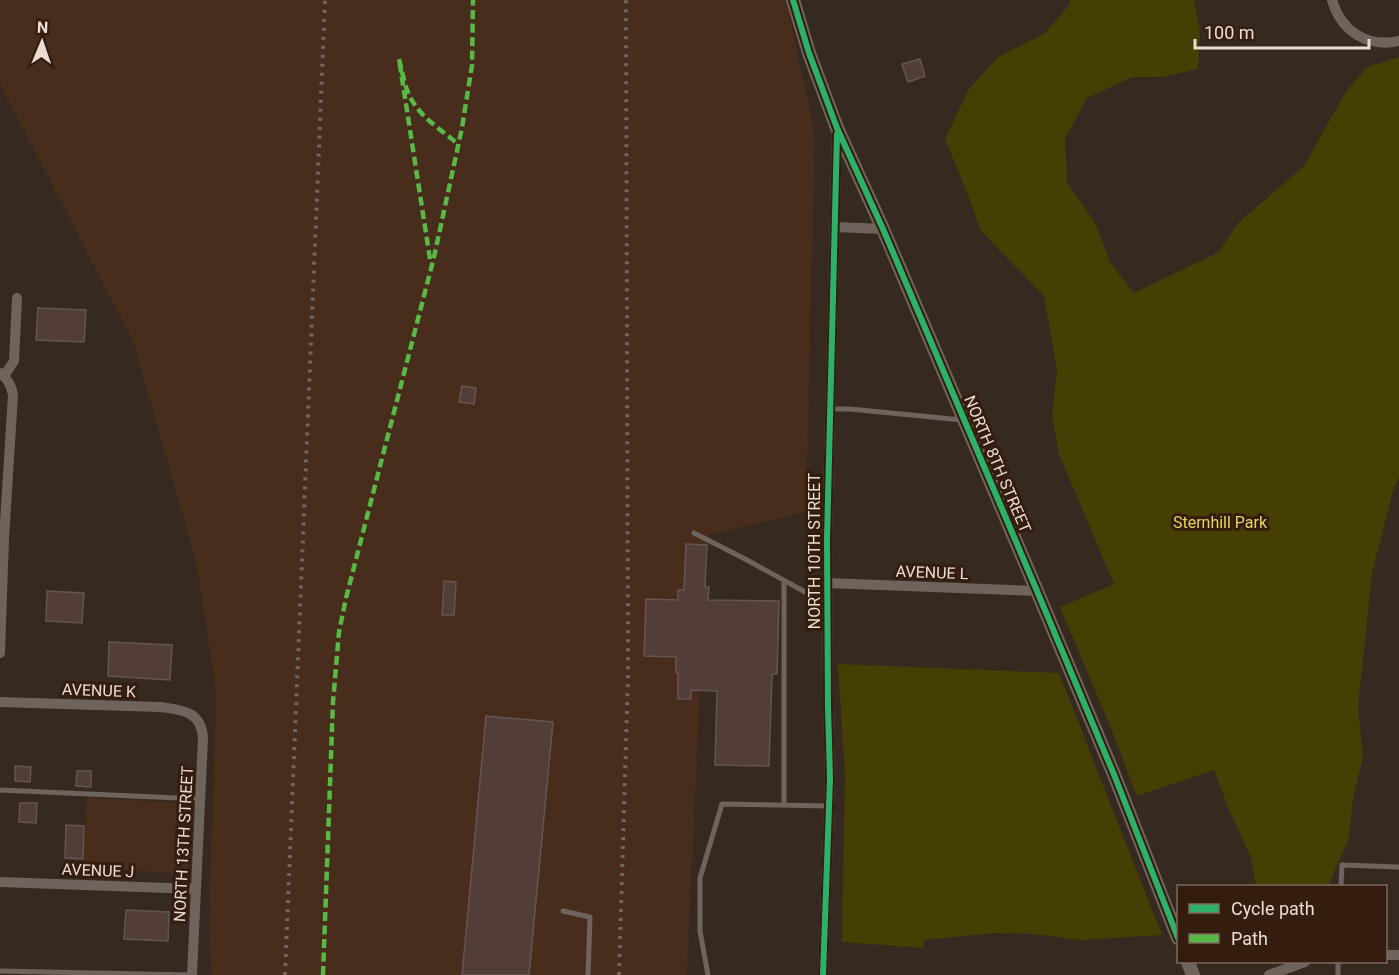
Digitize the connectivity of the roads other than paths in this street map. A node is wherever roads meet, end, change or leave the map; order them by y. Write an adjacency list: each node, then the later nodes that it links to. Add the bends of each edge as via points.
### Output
1 (1332, 0): 3 (street, via 1345,26 1362,38)
2 (795, 4): 4 (street, NORTH 8TH STREET, via 808,53)
3 (1399, 41)
4 (837, 128): 5 (street, NORTH 10TH STREET); 6 (street, NORTH 8TH STREET)
5 (835, 228): 6 (street); 9 (street, NORTH 10TH STREET)
6 (883, 229): 10 (street, NORTH 8TH STREET)
7 (17, 298): 8 (street, via 14,361)
8 (2, 374): 11 (street, via 13,395)
9 (829, 409): 10 (lane); 15 (street, NORTH 10TH STREET)
10 (964, 420): 16 (street, NORTH 8TH STREET)
11 (4, 457): 13 (street)
12 (694, 533): 14 (lane)
13 (2, 538): 17 (street)
14 (784, 580): 15 (lane, via 807,593); 23 (lane)
15 (827, 583): 16 (street, AVENUE L); 24 (street, NORTH 10TH STREET)
16 (1037, 591): 30 (street, NORTH 8TH STREET)
17 (0, 626): 18 (street)
18 (0, 653)
19 (0, 702): 20 (street, AVENUE K, via 160,707 178,709)
20 (195, 717): 22 (street, NORTH 13TH STREET, via 203,738)
21 (0, 790): 22 (lane)
22 (200, 799): 28 (street, NORTH 13TH STREET)
23 (784, 805): 24 (lane); 35 (lane, via 722,804 700,878 700,931)
24 (830, 806): 36 (street, NORTH 10TH STREET)
25 (1399, 867): 27 (lane, via 1342,865)
26 (0, 882): 28 (street, AVENUE J)
27 (1341, 885)
28 (196, 889): 33 (street, NORTH 13TH STREET)
29 (563, 911): 34 (lane, via 590,917)
30 (1177, 933)
31 (1302, 963): 37 (street)
32 (0, 971): 33 (lane)
33 (191, 975)
34 (588, 975)
35 (708, 975)
36 (823, 975)
37 (1269, 975)

